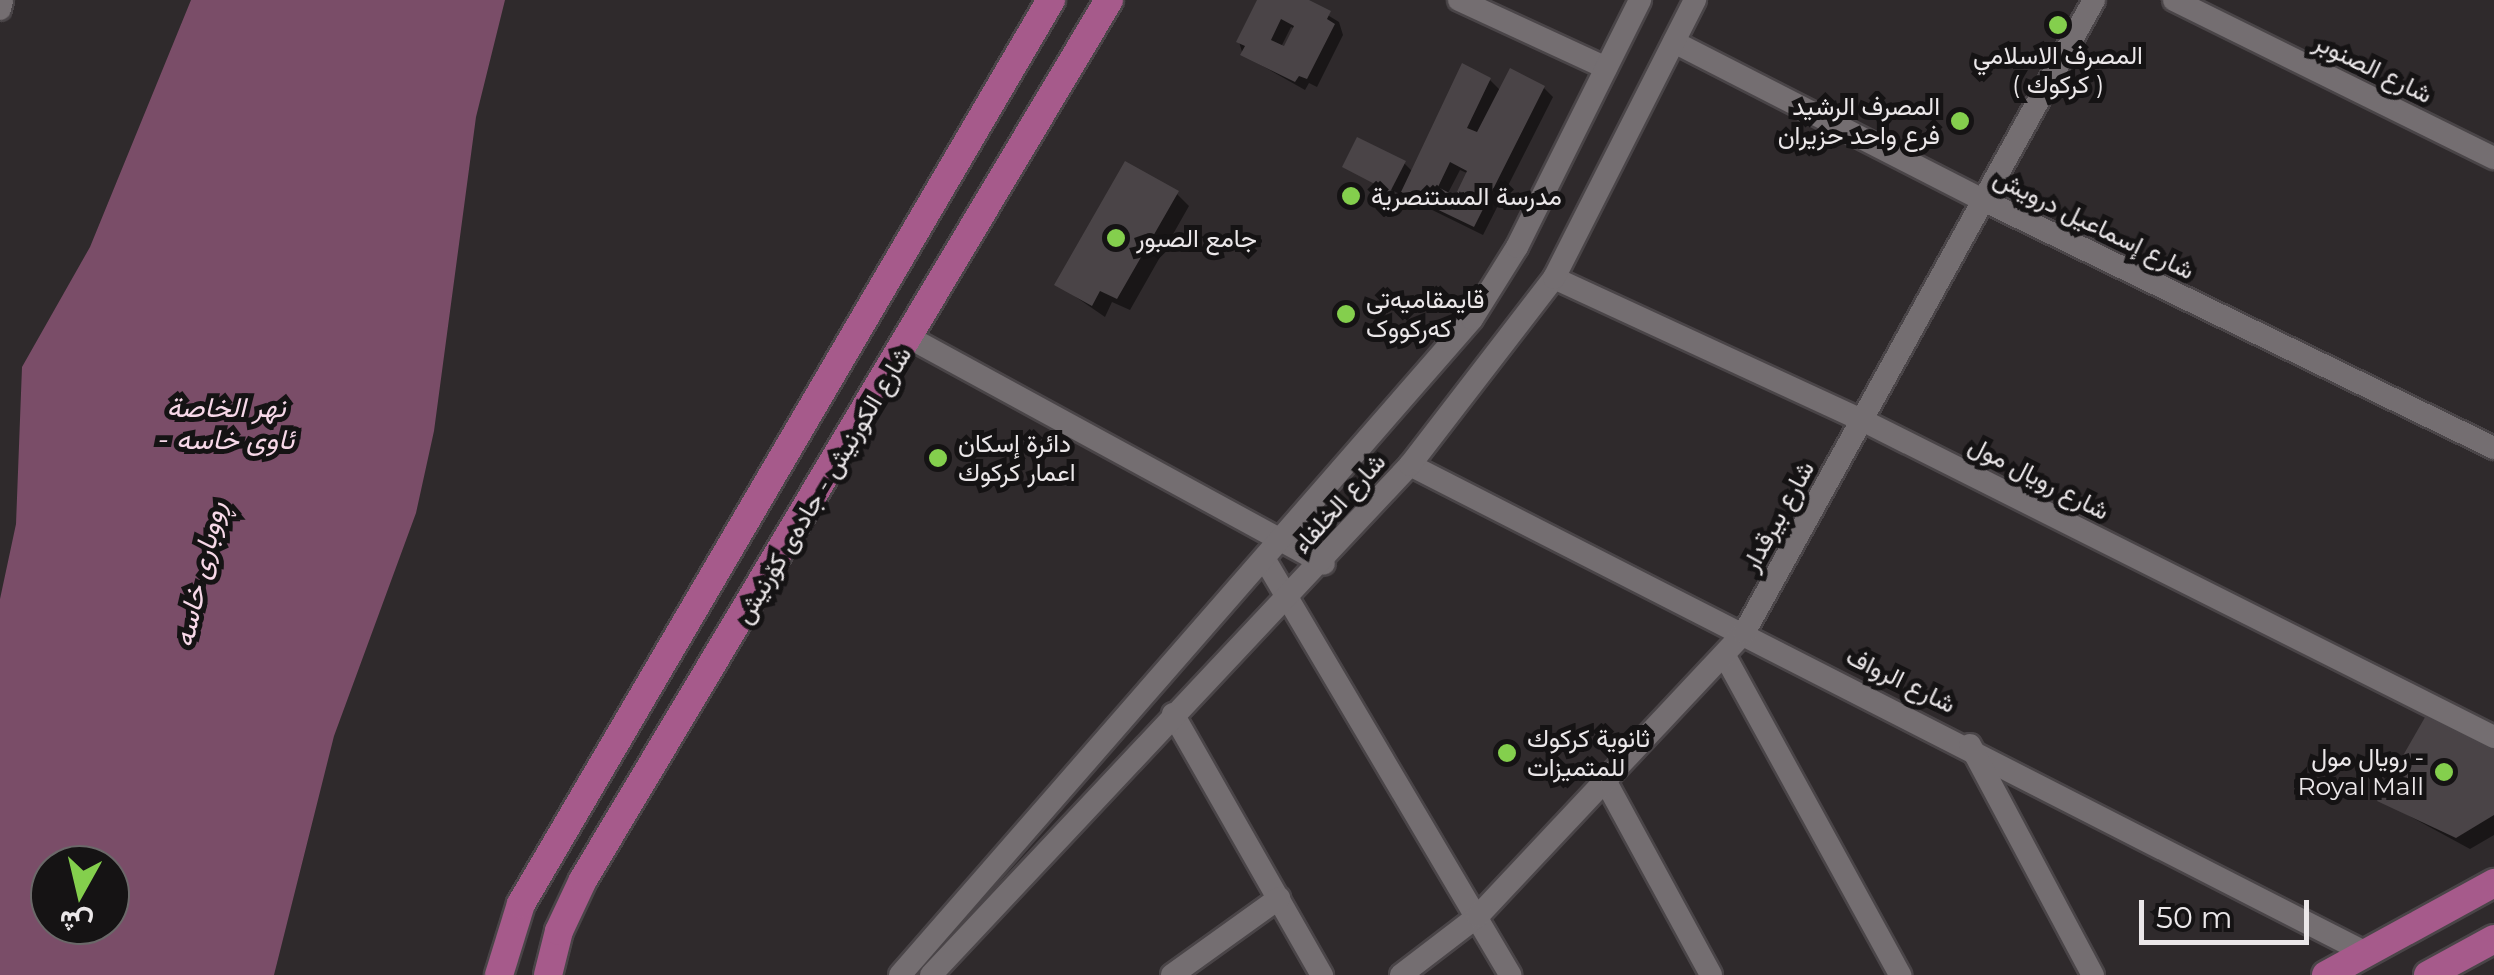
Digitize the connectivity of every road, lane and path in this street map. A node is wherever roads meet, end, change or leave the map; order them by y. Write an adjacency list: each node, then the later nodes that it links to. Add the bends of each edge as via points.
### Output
1 (2, 0): 9 (street)
2 (1050, 0): 25 (main road, شارع الكورنيش - جادەی کۆرنیش)
3 (1109, 0): 15 (main road, شارع الكورنيش - جادەی کۆرنیش)
4 (1459, 0): 11 (street)
5 (1640, 0): 11 (street)
6 (1695, 0): 10 (street, شارع الخلفاء)
7 (2094, 0): 13 (street, شارع بيرقدار)
8 (2174, 0): 12 (street, شارع الصنوبر)
9 (0, 9)
10 (1674, 42): 13 (street, شارع إسماعيل درويش); 14 (street, شارع الخلفاء)
11 (1606, 68): 19 (street, via 1518,248 1472,319)
12 (2494, 158)
13 (1983, 200): 16 (street, شارع بيرقدار); 17 (street, شارع إسماعيل درويش)
14 (1554, 278): 16 (street, شارع رويال مول); 18 (street, شارع الخلفاء)
15 (912, 339): 19 (street); 27 (main road, شارع الكورنيش - جادەی کۆرنیش)
16 (1862, 420): 23 (street, شارع بيرقدار); 28 (street, شارع رويال مول)
17 (2494, 448)
18 (1410, 465): 21 (street, شارع الخلفاء); 23 (street, شارع الرواف)
19 (1283, 540): 20 (street); 21 (street)
20 (1266, 560): 22 (street); 39 (street)
21 (1324, 564): 22 (street, شارع الخلفاء)
22 (1290, 596): 26 (street, شارع الخلفاء); 33 (street)
23 (1744, 634): 24 (street, شارع بيرقدار); 29 (street, شارع الرواف)
24 (1726, 658): 30 (street, شارع بيرقدار); 45 (street)
25 (632, 713): 27 (main road); 37 (main road, شارع الكورنيش - جادەی کۆرنیش, via 521,904)
26 (1173, 714): 32 (street); 36 (street, شارع الخلفاء)
27 (670, 735): 38 (main road, شارع الكورنيش - جادەی کۆرنیش, via 583,880)
28 (2494, 738)
29 (1970, 746): 35 (street, شارع الرواف); 46 (street)
30 (1607, 784): 33 (street, شارع بيرقدار); 44 (street)
31 (2494, 883): 35 (main road)
32 (1279, 898): 40 (street); 41 (street)
33 (1478, 916): 42 (street, شارع بيرقدار); 43 (street)
34 (2494, 939): 48 (main road)
35 (2364, 952): 47 (main road)
36 (933, 974)
37 (500, 975)
38 (548, 975)
39 (900, 975)
40 (1172, 975)
41 (1322, 975)
42 (1401, 975)
43 (1510, 975)
44 (1711, 975)
45 (1900, 975)
46 (2094, 975)
47 (2326, 975)
48 (2428, 975)

